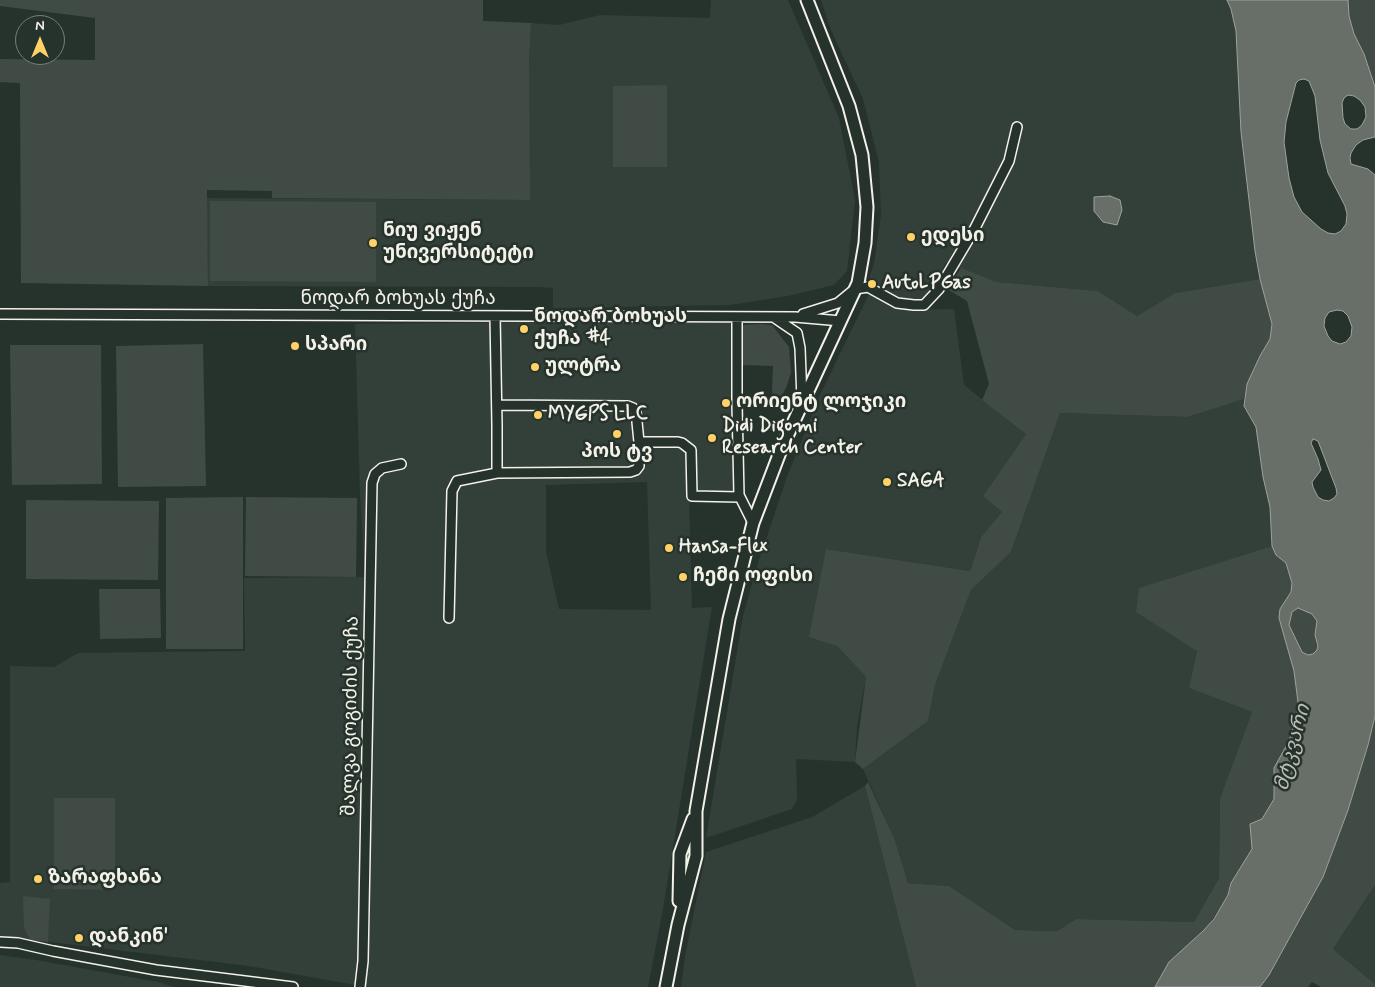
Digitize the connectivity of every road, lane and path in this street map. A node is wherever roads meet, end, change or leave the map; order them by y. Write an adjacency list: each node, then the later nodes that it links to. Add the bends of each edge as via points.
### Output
1 (807, 0): 3 (main road, via 849,106 862,155 868,223)
2 (1017, 127): 3 (street, via 1009,161 939,290 924,305 914,305 897,303 868,287)
3 (855, 289): 8 (street, via 838,303); 9 (main road)
4 (0, 314): 5 (street, ნოდარ ბოხუას ქუჩა)
5 (495, 316): 6 (street, ნოდარ ბოხუას ქუჩა); 11 (street)
6 (738, 317): 7 (street, ნოდარ ბოხუას ქუჩა); 15 (street)
7 (775, 317): 8 (street, ნოდარ ბოხუას ქუჩა); 10 (street, via 797,333)
8 (795, 317): 9 (street, ნოდარ ბოხუას ქუჩა)
9 (841, 321): 10 (main road)
10 (803, 403): 16 (main road)
11 (497, 405): 12 (street, via 628,406 636,412); 14 (street)
12 (639, 442): 14 (street, via 639,466 633,471); 15 (street, via 678,442 691,450 692,496)
13 (401, 464): 24 (street, შალვა გოგიძის ქუჩა, via 382,468 372,483 364,961)
14 (496, 473): 17 (street, via 457,481 452,491)
15 (739, 497): 16 (street)
16 (753, 523): 18 (main road, via 729,619)
17 (449, 618)
18 (696, 811): 19 (main road); 20 (main road)
19 (680, 854): 20 (street); 21 (main road)
20 (696, 856): 21 (main road)
21 (678, 925): 25 (main road)
22 (0, 942): 23 (street, via 156,970)
23 (293, 987)
24 (360, 987)
25 (666, 987)

